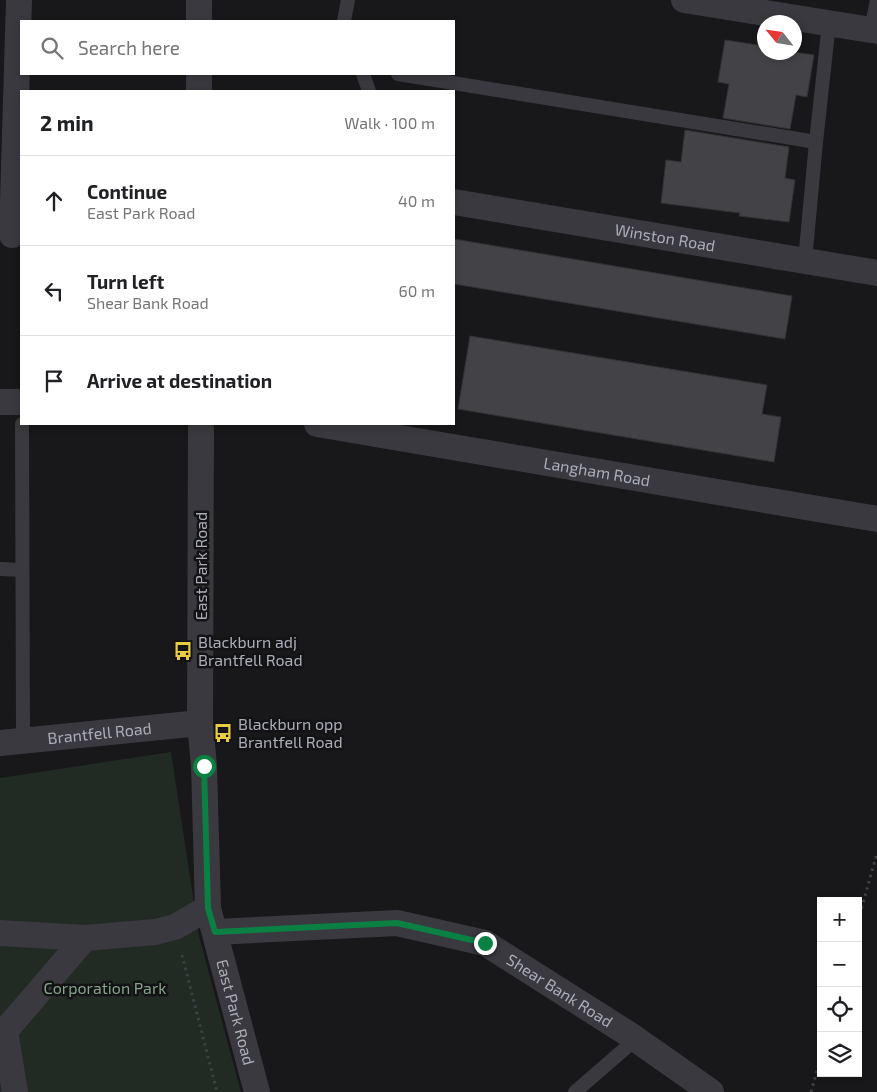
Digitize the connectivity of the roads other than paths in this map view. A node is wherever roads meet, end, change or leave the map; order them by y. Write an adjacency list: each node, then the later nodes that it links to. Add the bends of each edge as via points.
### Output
1 (19, 0): 17 (street)
2 (199, 0): 6 (street)
3 (348, 0): 7 (lane)
4 (684, 0): 8 (street)
5 (877, 0): 9 (lane)
6 (199, 20)
7 (344, 20)
8 (829, 24): 9 (street); 15 (lane)
9 (874, 31)
10 (199, 75): 13 (street)
11 (363, 75): 14 (lane)
12 (404, 75): 15 (lane)
13 (200, 90)
14 (369, 90)
15 (816, 142): 18 (lane)
16 (455, 202): 18 (street, Winston Road)
17 (11, 239)
18 (805, 261): 19 (street, Winston Road)
19 (877, 273)
20 (0, 402): 21 (street)
21 (20, 402)
22 (22, 425): 27 (lane)
23 (201, 425): 28 (street, East Park Road)
24 (323, 425): 25 (street, Langham Road)
25 (877, 519)
26 (0, 569): 27 (lane)
27 (22, 570): 29 (lane)
28 (200, 723): 29 (street, Brantfell Road); 30 (street, East Park Road)
29 (12, 742)
30 (208, 908): 32 (street, East Park Road); 33 (street, via 175,927 155,932)
31 (0, 932): 33 (street)
32 (215, 932): 35 (street, Shear Bank Road, via 397,923 485,943); 37 (street, East Park Road)
33 (85, 938): 34 (street)
34 (3, 1027): 36 (street)
35 (636, 1039): 38 (lane); 39 (street, Shear Bank Road)
36 (15, 1092)
37 (257, 1092)
38 (575, 1092)
39 (711, 1092)

